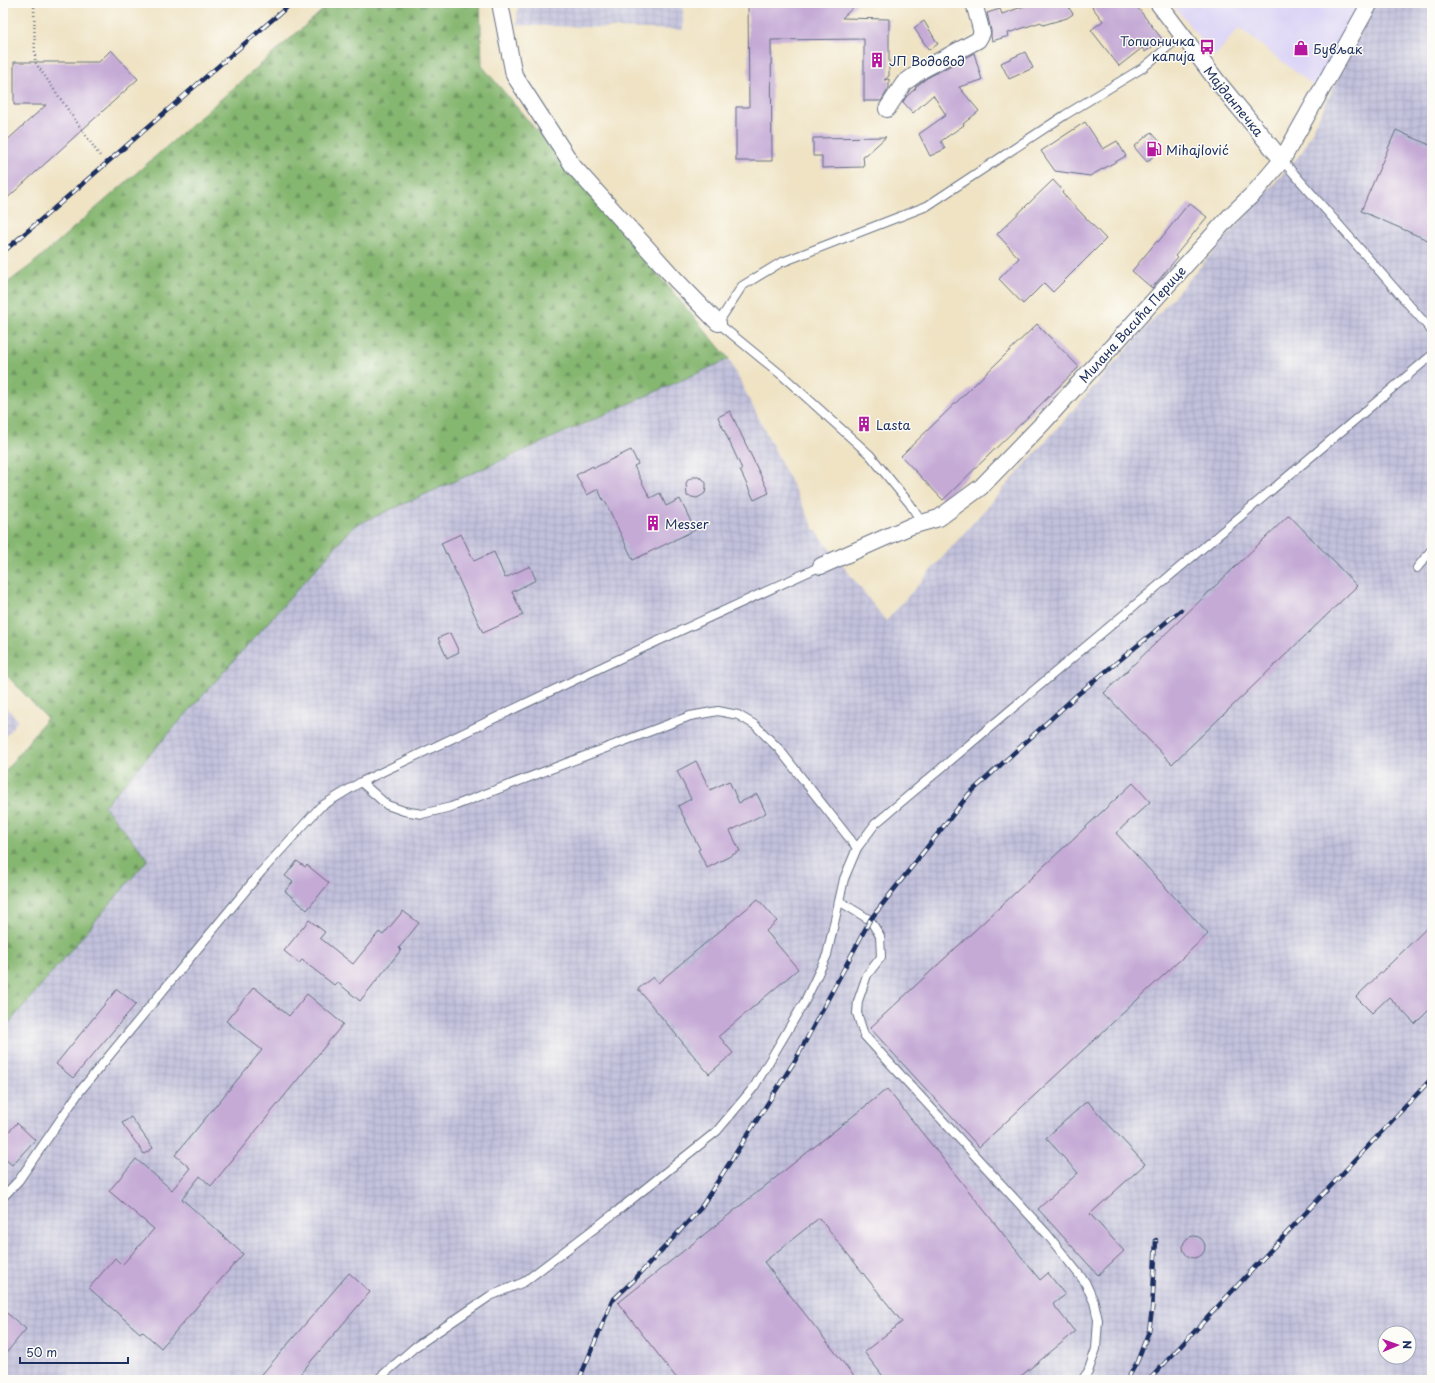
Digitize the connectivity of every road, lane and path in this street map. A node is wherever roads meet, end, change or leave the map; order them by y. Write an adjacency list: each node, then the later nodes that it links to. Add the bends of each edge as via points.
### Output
1 (34, 3): 8 (path, via 35,62)
2 (500, 3): 10 (street, via 514,74 573,166)
3 (974, 3): 7 (street, via 982,33 978,40 922,70 904,83)
4 (1158, 3): 6 (street, Мајданпечка)
5 (1370, 3): 9 (street, Милана Васића Перице)
6 (1182, 35): 9 (street, Мајданпечка, via 1216,81); 10 (lane, via 1144,67 1065,115 927,206 780,262 742,286)
7 (887, 110)
8 (100, 156)
9 (1282, 160): 11 (lane); 13 (street, Милана Васића Перице, via 1043,423 981,487 939,518)
10 (718, 323): 13 (lane, via 784,377 870,455 910,504)
11 (1432, 331)
12 (1432, 355): 18 (lane, via 875,824)
13 (922, 523): 15 (street, Милана Васића Перице)
14 (1432, 549): 16 (lane)
15 (820, 566): 17 (lane)
16 (1417, 568)
17 (361, 782): 18 (lane, via 388,805 404,812 422,814 451,807 690,716 718,711 738,714 756,725 779,749); 20 (lane, via 320,807 261,872 80,1091 19,1180)
18 (857, 848): 19 (lane, via 844,879)
19 (839, 901): 21 (lane, via 827,955 805,1001 754,1087 717,1131 524,1282 490,1296 415,1347); 22 (lane, via 870,920 880,936 881,957 867,975 858,1001 857,1013 864,1035 1047,1234 1085,1282 1094,1302 1098,1320 1096,1349 1088,1372)
20 (3, 1197)
21 (377, 1380)
22 (1082, 1380)

